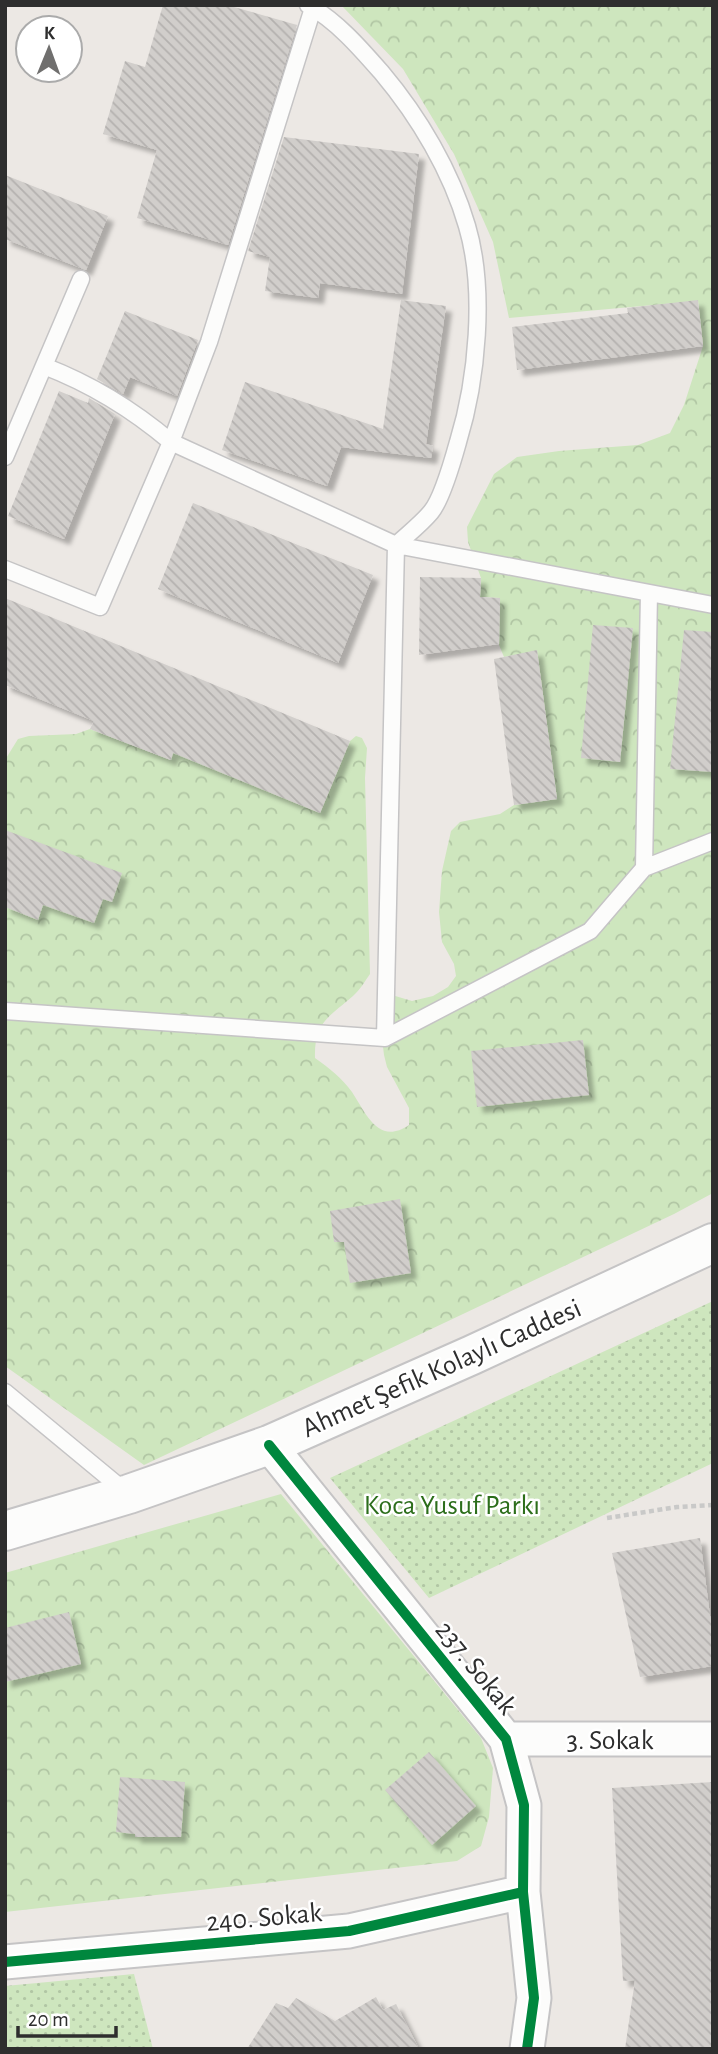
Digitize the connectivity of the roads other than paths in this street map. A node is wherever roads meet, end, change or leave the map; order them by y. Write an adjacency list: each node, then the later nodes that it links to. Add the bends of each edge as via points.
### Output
1 (310, 7): 5 (lane, via 209,342); 7 (lane, via 358,45 426,135 467,228 475,275 472,379 451,466 433,510)
2 (81, 279): 3 (lane)
3 (44, 366): 4 (lane); 5 (lane, via 122,404)
4 (11, 427): 6 (lane)
5 (171, 442): 7 (lane); 8 (lane, via 100,607)
6 (5, 457)
7 (396, 545): 9 (lane); 14 (lane)
8 (5, 569)
9 (649, 593): 10 (lane); 12 (lane)
10 (713, 605)
11 (713, 841): 12 (lane)
12 (644, 868): 14 (lane, via 590,931)
13 (5, 1011): 14 (lane)
14 (385, 1038)
15 (713, 1243): 17 (main road, Ahmet Şefik Kolaylı Caddesi)
16 (5, 1392): 18 (lane)
17 (269, 1445): 18 (main road, Ahmet Şefik Kolaylı Caddesi); 20 (street, 237. Sokak)
18 (129, 1494): 19 (main road, Ahmet Şefik Kolaylı Caddesi)
19 (5, 1531)
20 (506, 1739): 21 (street, 3. Sokak); 22 (street, 237. Sokak, via 524,1805)
21 (713, 1739)
22 (523, 1892): 23 (street, 240. Sokak, via 349,1931); 24 (street, 237. Sokak, via 534,1998)
23 (5, 1962)
24 (527, 2049)

